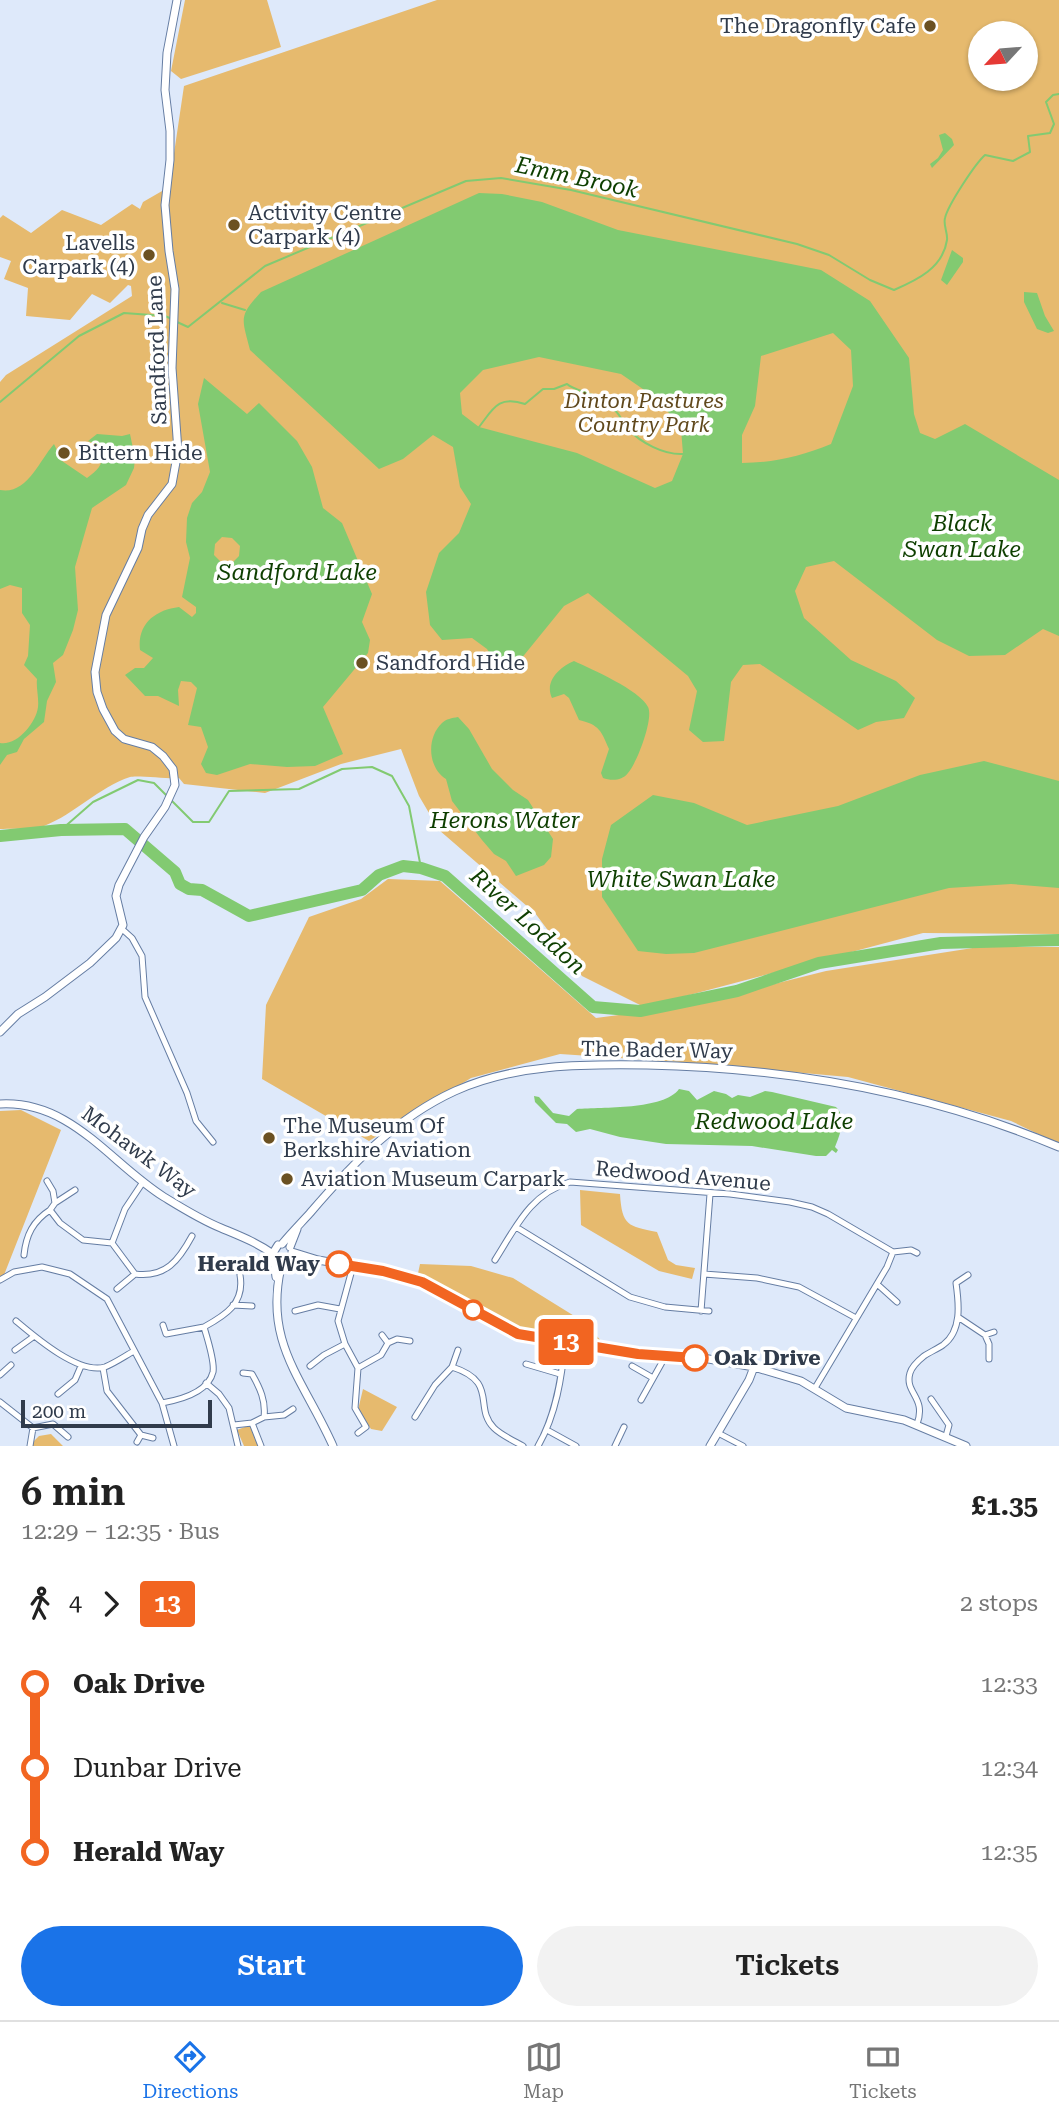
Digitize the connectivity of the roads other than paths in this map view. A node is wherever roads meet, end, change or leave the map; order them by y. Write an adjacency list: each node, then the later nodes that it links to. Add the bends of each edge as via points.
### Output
1 (177, 0): 2 (street, Sandford Lane, via 164,90 170,131 165,218 175,289 172,368 178,451 172,484 148,515 138,548 106,615 95,673 97,692 115,731 124,739 152,747 163,757 173,769 174,789 118,886)
2 (122, 929): 3 (street, via 90,963); 5 (street, via 142,956 145,997 196,1121)
3 (0, 1032)
4 (0, 1104): 8 (street, Mohawk Way, via 26,1105 63,1117)
5 (213, 1142)
6 (1059, 1147): 17 (street, The Bader Way, via 966,1113 794,1075 674,1066 531,1069 452,1092 373,1144 299,1225)
7 (47, 1181): 11 (street)
8 (143, 1182): 15 (street, Mohawk Way, via 210,1223); 16 (street)
9 (75, 1190): 11 (street)
10 (710, 1194): 13 (street, Redwood Avenue, via 570,1182 540,1196); 19 (street, Redwood Avenue, via 812,1206); 28 (street)
11 (55, 1203): 12 (street)
12 (50, 1210): 16 (street, via 83,1240); 21 (street, via 32,1226)
13 (516, 1227): 25 (street, Redwood Avenue); 44 (street, via 630,1297)
14 (192, 1236): 22 (street)
15 (253, 1241): 17 (street, Mohawk Way); 23 (street, Mohawk Way)
16 (111, 1243): 27 (street)
17 (285, 1247): 23 (street); 23 (street); 24 (street, Mohawk Way)
18 (175, 1251): 22 (street)
19 (893, 1252): 20 (street); 34 (street)
20 (917, 1254)
21 (24, 1255)
22 (182, 1255): 27 (street, via 160,1271)
23 (280, 1259): 24 (street); 114 (street, via 277,1315 284,1348)
24 (318, 1260): 26 (street)
25 (495, 1260)
26 (353, 1266): 42 (street); 60 (street, via 422,1282 518,1334)
27 (135, 1274): 35 (street)
28 (704, 1274): 44 (street); 47 (street, via 799,1287)
29 (240, 1275): 39 (street, via 242,1286)
30 (968, 1275): 33 (street)
31 (947, 1278): 33 (street)
32 (0, 1280): 65 (street, via 42,1267 70,1274 107,1299)
33 (956, 1283): 46 (street)
34 (877, 1284): 38 (street); 47 (street)
35 (117, 1289)
36 (228, 1296): 39 (street)
37 (303, 1299): 41 (street)
38 (897, 1302)
39 (235, 1304): 40 (street); 51 (street)
40 (252, 1306)
41 (303, 1307): 42 (street); 43 (street)
42 (340, 1309): 62 (street, via 338,1321)
43 (295, 1311)
44 (701, 1311): 45 (street)
45 (709, 1311)
46 (958, 1317): 56 (street); 97 (street, via 955,1332 945,1344 917,1362 910,1373 910,1388 922,1412)
47 (856, 1318): 84 (street)
48 (16, 1321): 52 (street)
49 (33, 1324): 52 (street)
50 (163, 1325): 54 (street)
51 (204, 1327): 54 (street); 83 (street, via 213,1372)
52 (26, 1329): 57 (street)
53 (994, 1332): 56 (street)
54 (166, 1334): 59 (street)
55 (382, 1335): 61 (street)
56 (985, 1335): 67 (street)
57 (33, 1337): 63 (street); 70 (street)
58 (410, 1341): 61 (street)
59 (168, 1342)
60 (565, 1342): 66 (street); 80 (street)
61 (387, 1343): 76 (street, via 381,1355)
62 (345, 1344): 71 (street); 76 (street)
63 (15, 1350)
64 (458, 1350): 73 (street)
65 (134, 1351): 75 (street); 89 (street)
66 (665, 1357): 74 (street); 82 (street)
67 (989, 1359)
68 (526, 1364): 80 (street)
69 (11, 1365): 81 (street)
70 (81, 1366): 75 (street); 85 (street, via 75,1380)
71 (310, 1366)
72 (632, 1366): 82 (street)
73 (452, 1367): 90 (street); 115 (street, via 481,1385 493,1428)
74 (754, 1367): 84 (street); 104 (street)
75 (103, 1368): 105 (street, via 107,1391)
76 (358, 1368): 98 (street, via 355,1408)
77 (259, 1369): 79 (street)
78 (243, 1373): 79 (street)
79 (252, 1374): 93 (street, via 260,1387)
80 (560, 1374): 101 (street)
81 (0, 1375)
82 (653, 1378): 87 (street)
83 (206, 1383): 89 (street, via 185,1399); 96 (street, via 229,1408)
84 (815, 1388): 97 (street, via 846,1408)
85 (58, 1394)
86 (931, 1399): 106 (street, via 949,1425)
87 (641, 1400)
88 (0, 1402): 100 (street)
89 (162, 1404): 111 (street)
90 (421, 1408): 92 (street); 94 (street)
91 (293, 1409): 93 (street)
92 (429, 1412)
93 (264, 1417): 95 (street)
94 (415, 1418)
95 (252, 1423): 96 (street); 113 (street)
96 (234, 1424): 112 (street)
97 (917, 1424): 106 (street)
98 (366, 1427): 102 (street); 103 (street)
99 (624, 1427): 118 (street)
100 (33, 1428): 107 (street, via 53,1424); 110 (street)
101 (547, 1430): 116 (street); 117 (street)
102 (358, 1433)
103 (371, 1433)
104 (718, 1433): 119 (street); 120 (street)
105 (141, 1435): 108 (street); 109 (street)
106 (946, 1436): 121 (street)
107 (68, 1437)
108 (153, 1438)
109 (137, 1442)
110 (30, 1446)
111 (174, 1446)
112 (237, 1446)
113 (261, 1446)
114 (333, 1446)
115 (523, 1446)
116 (538, 1446)
117 (576, 1446)
118 (615, 1446)
119 (710, 1446)
120 (743, 1446)
121 (966, 1446)

